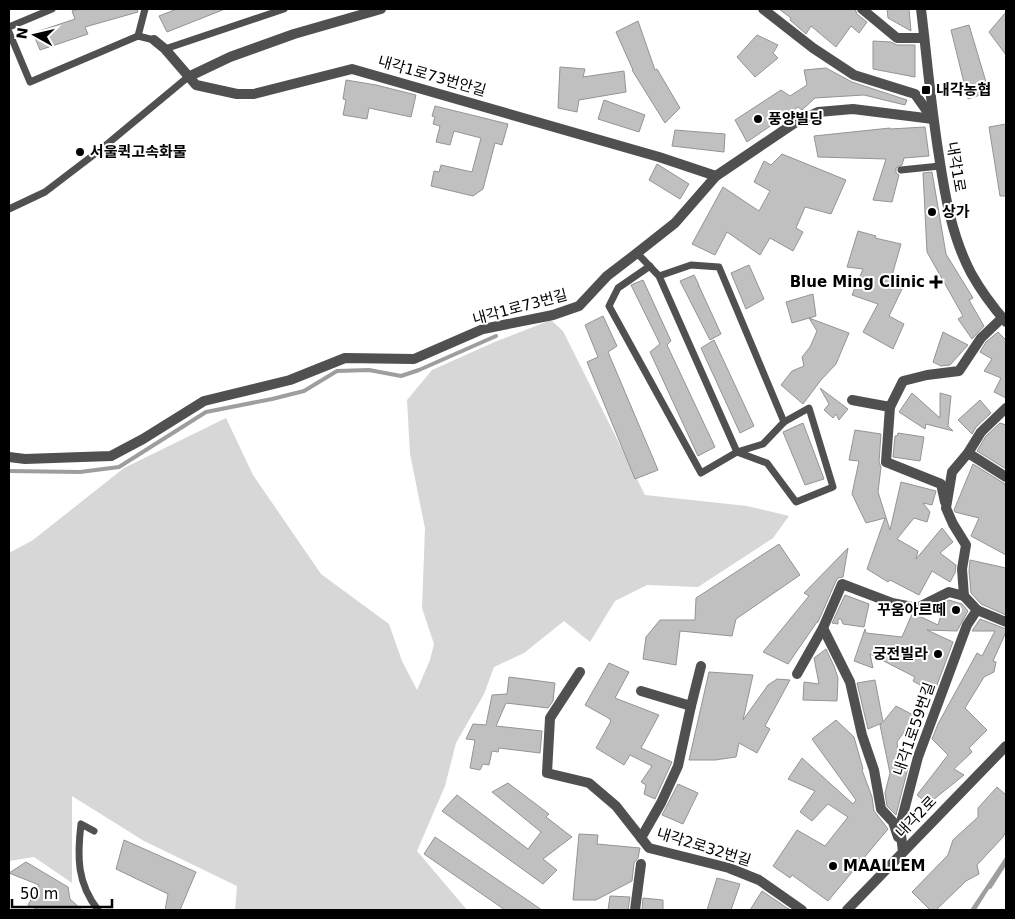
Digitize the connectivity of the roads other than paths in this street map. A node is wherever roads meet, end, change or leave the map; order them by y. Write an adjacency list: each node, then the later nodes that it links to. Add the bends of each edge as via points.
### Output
1 (52, 9): 8 (lane)
2 (145, 9): 10 (lane)
3 (284, 9): 13 (lane)
4 (381, 9): 14 (street, via 294,34)
5 (763, 9): 15 (street, via 854,76 915,94)
6 (862, 9): 11 (street, via 897,38)
7 (921, 9): 11 (street, 내각1로)
8 (9, 27)
9 (9, 32): 10 (lane, via 30,82)
10 (138, 36): 12 (lane)
11 (924, 38): 15 (street, 내각1로)
12 (154, 40): 13 (street, 내각1로73번안길)
13 (165, 49): 14 (street, 내각1로73번안길)
14 (188, 76): 18 (street, 내각1로73번안길, via 196,85 237,94 254,94 352,69); 19 (lane, via 45,192)
15 (933, 119): 16 (street, 내각1로); 18 (street, 내각1로73번길, via 854,109 818,112 796,122)
16 (940, 166): 17 (lane); 23 (street, 내각1로, via 956,236 971,272)
17 (901, 170)
18 (716, 176): 20 (street, 내각1로73번길, via 675,222)
19 (9, 210)
20 (638, 253): 21 (lane); 30 (street, 내각1로73번길, via 606,276 579,306 554,315 483,330 414,359 345,358 290,380 204,402 111,456)
21 (650, 266): 22 (lane); 28 (lane, via 618,288 610,306 701,473)
22 (659, 276): 27 (lane, via 691,265 719,267); 28 (lane)
23 (1004, 320): 25 (street, 내각1로, via 980,338 960,371 904,381)
24 (852, 400): 25 (street)
25 (890, 407): 32 (street, via 886,462 941,484)
26 (1006, 408): 29 (street, via 981,432)
27 (784, 422): 28 (lane, via 763,444); 28 (lane, via 809,408 833,487 796,502 767,463)
28 (737, 452)
29 (968, 453): 31 (street); 32 (street, via 952,472)
30 (9, 457)
31 (1006, 477)
32 (946, 508): 33 (street, via 966,545 962,569)
33 (964, 596): 34 (street); 36 (street, via 949,592 917,608 892,603 842,584)
34 (977, 610): 35 (street); 45 (street, 내각1로59번길, via 967,625 918,757 900,826)
35 (1006, 622)
36 (823, 628): 39 (street); 45 (street, via 850,682 881,809 893,822)
37 (701, 666): 41 (street)
38 (580, 672): 44 (street, 내각2로32번길, via 550,718 547,773 589,783 616,806)
39 (797, 674)
40 (641, 691): 41 (street)
41 (690, 706): 44 (street, via 678,766)
42 (1006, 746): 45 (street, 내각2로)
43 (94, 830): 47 (lane, via 80,824 78,848 81,876 88,897)
44 (641, 838): 49 (street, 내각2로32번길, via 649,848 729,868 759,880)
45 (903, 852): 50 (street, 내각2로)
46 (641, 864): 48 (street)
47 (98, 910)
48 (635, 910)
49 (802, 910)
50 (847, 910)

